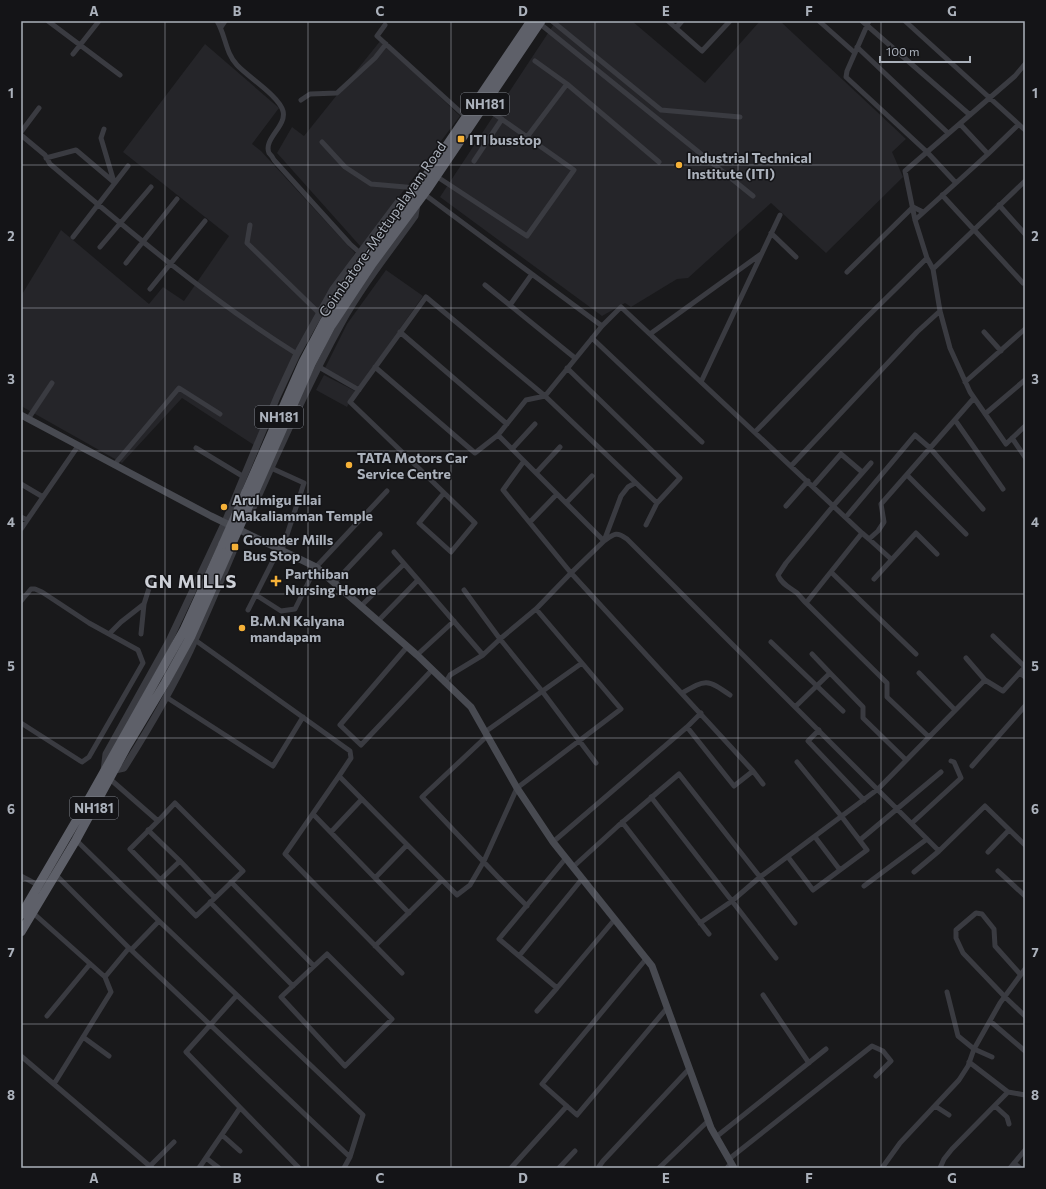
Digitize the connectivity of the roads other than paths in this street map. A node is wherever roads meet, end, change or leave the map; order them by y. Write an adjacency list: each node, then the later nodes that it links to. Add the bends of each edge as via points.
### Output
1 (48, 21): 18 (street)
2 (99, 21): 18 (street)
3 (217, 21): 15 (street)
4 (225, 21): 15 (street)
5 (552, 21): 31 (street, via 661,110)
6 (668, 21): 16 (street)
7 (682, 21): 16 (street)
8 (730, 21): 16 (street, via 702,51)
9 (819, 21): 19 (street)
10 (862, 21): 13 (street)
11 (904, 21): 25 (street)
12 (537, 22): 27 (highway, Coimbatore-Mettupalayam Road / NH181); 30 (highway, NH181); 54 (street)
13 (868, 23): 19 (street); 29 (street)
14 (385, 25): 17 (street, via 378,36)
15 (221, 27): 72 (street, via 228,52 237,65 274,98 283,110 283,120 270,142 268,151)
16 (676, 28)
17 (386, 44): 26 (street, via 375,58 337,93 310,94); 30 (street)
18 (80, 45): 20 (street); 23 (street)
19 (856, 50): 38 (street); 41 (street, via 846,77)
20 (73, 54)
21 (535, 61): 24 (street)
22 (1025, 64): 25 (street)
23 (120, 75)
24 (567, 84): 39 (street); 45 (street)
25 (989, 98): 29 (street); 34 (street)
26 (301, 100)
27 (483, 106): 32 (street); 47 (highway, Coimbatore-Mettupalayam Road / NH181)
28 (39, 108): 37 (street)
29 (970, 115): 33 (street)
30 (466, 117): 52 (highway, NH181)
31 (740, 117)
32 (502, 119): 39 (street); 44 (street)
33 (960, 124): 38 (street); 42 (street)
34 (1018, 125): 36 (street); 42 (street)
35 (104, 129): 49 (street, via 101,138)
36 (1025, 130)
37 (21, 133): 43 (street)
38 (948, 133): 41 (street)
39 (527, 137): 47 (street, via 574,170 527,236)
40 (322, 142): 52 (street, via 345,167 371,184)
41 (927, 152): 50 (street); 59 (street, via 905,172)
42 (988, 154): 50 (street)
43 (46, 158): 49 (street, via 76,150); 57 (street)
44 (474, 161)
45 (659, 162)
46 (128, 166): 49 (street)
47 (436, 176): 52 (highway, Coimbatore-Mettupalayam Road / NH181)
48 (1025, 181): 58 (street)
49 (115, 183): 57 (street)
50 (956, 183): 53 (street)
51 (151, 187): 63 (street)
52 (421, 191): 56 (highway, NH181); 80 (street)
53 (942, 195): 60 (street); 66 (street)
54 (753, 196)
55 (177, 199): 70 (street)
56 (414, 200): 72 (street, via 398,202); 93 (highway, NH181, via 340,296); 97 (street, via 415,216 360,294)
57 (98, 204): 63 (street); 69 (street)
58 (999, 205): 66 (street); 68 (street)
59 (913, 207): 60 (street); 62 (street); 79 (street)
60 (923, 212): 62 (street)
61 (780, 215): 67 (street)
62 (915, 220): 75 (street)
63 (120, 222): 70 (street); 71 (street)
64 (205, 222): 77 (street)
65 (250, 225): 86 (street, via 247,243)
66 (973, 230): 78 (street); 81 (street)
67 (771, 233): 73 (street); 74 (street)
68 (1025, 234)
69 (73, 237)
70 (144, 242): 76 (street); 77 (street)
71 (100, 247)
72 (360, 253): 86 (street)
73 (762, 254): 91 (street); 101 (street)
74 (796, 257)
75 (928, 261): 78 (street); 115 (street, via 921,264 861,323)
76 (126, 263)
77 (171, 263): 83 (street); 95 (street, via 262,332)
78 (933, 268): 85 (street)
79 (847, 272)
80 (532, 274): 84 (street); 87 (street)
81 (1023, 282)
82 (485, 285): 84 (street)
83 (150, 289)
84 (510, 305): 96 (street)
85 (940, 311): 102 (street, via 950,348); 128 (street, via 917,332)
86 (319, 313): 95 (street)
87 (602, 326): 91 (street, via 621,307); 92 (street)
88 (1025, 329): 94 (street)
89 (400, 332): 98 (street); 105 (street, via 426,296); 112 (street)
90 (984, 332): 94 (street)
91 (650, 334): 101 (street)
92 (592, 338): 96 (street); 118 (street)
93 (316, 344): 227 (highway, NH181, bridge, via 267,467 191,636); 230 (highway, NH181, bridge, via 276,423 184,630)
94 (1001, 351): 102 (street)
95 (297, 354): 134 (street)
96 (576, 358): 99 (street)
97 (319, 367): 104 (street); 129 (street)
98 (375, 367): 104 (street); 116 (street, via 475,452)
99 (567, 368): 105 (street); 145 (street, via 680,478)
100 (1025, 380): 108 (street)
101 (701, 382): 115 (street)
102 (965, 382): 106 (street)
103 (52, 383): 110 (street)
104 (359, 390): 141 (street, via 350,402)
105 (544, 396): 112 (street, via 526,400); 136 (street)
106 (974, 398): 108 (street); 111 (street)
107 (220, 414): 127 (street, via 179,388)
108 (985, 414): 117 (street, via 1006,444)
109 (21, 415): 110 (main road)
110 (28, 419): 119 (main road)
111 (955, 420): 122 (street); 139 (street)
112 (507, 424): 116 (street)
113 (535, 424): 123 (street)
114 (1025, 426): 117 (street)
115 (755, 432): 128 (street)
116 (498, 435): 123 (street)
117 (1012, 438): 124 (street)
118 (702, 442)
119 (78, 446): 127 (main road); 143 (street)
120 (560, 447): 131 (street)
121 (196, 448): 134 (street)
122 (930, 448): 132 (street); 148 (street); 150 (street, via 914,436)
123 (512, 449): 125 (street)
124 (1025, 457)
125 (524, 461): 131 (street); 153 (street, via 503,490)
126 (871, 463): 130 (street)
127 (114, 465): 152 (main road)
128 (791, 466): 135 (street)
129 (271, 468): 156 (street); 162 (street, via 304,483)
130 (862, 472): 138 (street, via 841,454); 146 (street)
131 (536, 473): 142 (street)
132 (907, 475): 159 (street); 160 (street, via 881,504 884,522)
133 (592, 476): 144 (street)
134 (244, 477): 152 (street)
135 (808, 481): 138 (street); 147 (street)
136 (635, 483): 145 (street); 161 (street, via 621,496)
137 (21, 484): 143 (street)
138 (813, 486): 146 (street)
139 (1003, 489)
140 (387, 491): 167 (street)
141 (444, 493): 141 (street, via 475,523 451,552 419,523)
142 (557, 494): 144 (street); 153 (street)
143 (43, 497): 151 (street)
144 (566, 503): 161 (street)
145 (657, 503): 154 (street)
146 (834, 505): 150 (street); 177 (street, via 778,575 784,584)
147 (786, 506)
148 (983, 509)
149 (21, 517): 151 (street)
150 (846, 517): 157 (street)
151 (27, 520): 155 (street)
152 (224, 522): 156 (main road); 230 (street, via 169,642 106,754)
153 (530, 522): 169 (street)
154 (646, 525)
155 (21, 529)
156 (242, 530): 162 (main road); 188 (street)
157 (862, 533): 160 (street); 168 (street)
158 (380, 534): 173 (street)
159 (966, 534)
160 (869, 539): 165 (street)
161 (604, 541): 169 (street); 211 (street, via 614,534 620,534 627,539)
162 (281, 550): 167 (main road); 175 (street)
163 (394, 552): 166 (street)
164 (937, 554): 165 (street, via 916,533)
165 (891, 559): 170 (street)
166 (404, 564): 171 (street); 179 (street)
167 (316, 567): 173 (main road); 175 (street, via 295,609 281,612)
168 (831, 572): 177 (street); 192 (street)
169 (571, 573): 180 (street); 207 (street)
170 (874, 579)
171 (418, 580): 182 (street); 183 (street)
172 (151, 582): 178 (street)
173 (334, 583): 179 (main road)
174 (464, 590): 187 (street)
175 (256, 595): 181 (street)
176 (21, 600): 184 (street, via 31,589 35,589)
177 (806, 603): 220 (street, via 887,683 887,697)
178 (144, 604): 184 (street); 185 (street)
179 (361, 606): 182 (main road)
180 (536, 609): 187 (street); 196 (street)
181 (248, 610)
182 (378, 621): 190 (main road)
183 (454, 621): 193 (street); 194 (street)
184 (109, 634): 216 (street, via 138,650 143,663 89,757 82,762)
185 (141, 634)
186 (993, 636): 197 (street)
187 (500, 639): 194 (street); 206 (street)
188 (195, 640): 209 (street); 215 (street)
189 (771, 642): 205 (street)
190 (407, 647): 193 (main road); 198 (street, via 340,725 361,745)
191 (812, 654): 199 (street)
192 (916, 654)
193 (417, 655): 198 (main road)
194 (483, 655): 204 (street, via 450,675)
195 (966, 658): 203 (street)
196 (582, 663): 206 (street); 221 (street, via 621,708)
197 (1025, 667): 201 (street)
198 (432, 670): 204 (main road)
199 (830, 673): 205 (street); 222 (street, via 863,707 863,718)
200 (919, 673): 212 (street)
201 (1020, 673): 202 (street); 203 (street, via 1003,692)
202 (1025, 677)
203 (985, 680): 212 (street)
204 (445, 683): 219 (main road, via 471,707)
205 (816, 686): 211 (street); 213 (street)
206 (542, 691): 219 (street); 221 (street)
207 (682, 693): 208 (street, via 701,682 712,683); 214 (street)
208 (730, 695)
209 (166, 697): 215 (street, via 273,766); 227 (street, via 124,768)
210 (1025, 706): 226 (street)
211 (795, 707): 218 (street)
212 (955, 710): 220 (street)
213 (843, 711)
214 (701, 713): 217 (street); 228 (street)
215 (303, 717): 231 (street, via 350,751 351,758)
216 (21, 723)
217 (687, 727): 228 (street, via 734,786); 251 (street)
218 (819, 730): 234 (street); 237 (street, via 808,741)
219 (486, 734): 233 (main road); 259 (street, via 422,797)
220 (929, 737): 222 (street)
221 (579, 741): 225 (street); 233 (street)
222 (906, 760): 234 (street)
223 (951, 761): 243 (street, via 954,762 961,778)
224 (797, 762): 240 (street)
225 (596, 763)
226 (972, 766)
227 (115, 770): 230 (highway, NH181)
228 (753, 771): 232 (street)
229 (941, 772): 238 (street)
230 (107, 776): 241 (street); 249 (highway, NH181); 273 (highway, NH181)
231 (339, 776): 236 (street); 239 (street)
232 (763, 784)
233 (517, 788): 251 (main road); 259 (street)
234 (878, 789): 237 (street); 238 (street)
235 (651, 797): 242 (street); 267 (street, via 679,774); 277 (street)
236 (362, 799): 246 (street); 252 (street)
237 (864, 800): 240 (street)
238 (898, 809): 243 (street); 250 (street)
239 (313, 814): 246 (street); 289 (street, via 285,854)
240 (842, 817): 247 (street); 250 (street)
241 (158, 821): 244 (street); 272 (street, via 175,803 243,871)
242 (622, 822): 260 (street); 285 (street)
243 (912, 823): 248 (street)
244 (148, 830): 258 (street); 270 (street, via 130,849)
245 (1009, 830): 253 (street); 254 (street, via 985,806); 255 (street)
246 (331, 832): 268 (street)
247 (815, 836): 256 (street); 261 (street)
248 (927, 838): 254 (street); 274 (street)
249 (76, 840): 264 (highway, NH181); 284 (street)
250 (860, 840): 261 (street, via 867,850)
251 (553, 842): 257 (main road)
252 (408, 845): 268 (street); 271 (street)
253 (1025, 846)
254 (939, 851): 263 (street)
255 (988, 852)
256 (788, 857): 261 (street, via 813,890); 267 (street)
257 (566, 858): 260 (main road); 279 (street)
258 (180, 861): 270 (street); 276 (street)
259 (484, 861): 266 (street); 271 (street, via 470,885 457,895); 279 (street)
260 (573, 868): 269 (main road)
261 (840, 870)
262 (998, 871): 275 (street)
263 (914, 872)
264 (55, 874): 280 (highway, NH181); 290 (street)
265 (21, 876): 273 (street)
266 (494, 877)
267 (760, 877): 277 (street); 286 (street)
268 (375, 878): 281 (street)
269 (582, 879): 283 (main road); 291 (street)
270 (160, 880): 278 (street, via 196,916)
271 (442, 880): 281 (street)
272 (231, 882): 276 (street); 295 (street)
273 (38, 885): 282 (highway, NH181)
274 (864, 886)
275 (1025, 896)
276 (215, 898): 278 (street)
277 (732, 901): 285 (street); 293 (street)
278 (210, 902): 300 (street)
279 (526, 906): 291 (street, via 499,940)
280 (32, 912): 287 (highway, NH181); 294 (street)
281 (409, 913): 289 (street)
282 (21, 914)
283 (614, 919): 292 (main road); 301 (street)
284 (159, 921): 290 (street); 304 (street)
285 (700, 923): 288 (street)
286 (795, 923)
287 (21, 932)
288 (709, 934)
289 (375, 946): 297 (street)
290 (130, 949): 299 (street); 311 (street)
291 (519, 956): 301 (street)
292 (646, 958): 306 (main road, via 652,966); 326 (street, via 542,1084)
293 (776, 958)
294 (90, 964): 299 (street); 308 (street)
295 (314, 966): 300 (street); 300 (street, via 327,954 392,1019 345,1066 281,997)
296 (1025, 968): 298 (street)
297 (402, 973)
298 (1020, 974): 305 (street); 305 (street, via 995,946 994,929 982,914 976,913 956,930 956,938 963,953)
299 (105, 977): 312 (street, via 111,992)
300 (293, 986)
301 (557, 988): 307 (street)
302 (947, 992): 314 (street, via 958,1036)
303 (763, 995): 320 (street)
304 (237, 996): 311 (street); 339 (street, via 363,1115)
305 (1005, 997): 309 (street); 310 (street)
306 (667, 1008): 321 (main road); 326 (street, via 577,1115)
307 (537, 1011)
308 (47, 1016)
309 (1025, 1016)
310 (990, 1021): 314 (street); 315 (street)
311 (210, 1025): 329 (street, via 186,1052); 339 (street)
312 (83, 1037): 317 (street); 323 (street)
313 (826, 1049): 320 (street)
314 (974, 1049): 318 (street); 319 (street)
315 (1025, 1052)
316 (21, 1056): 323 (street)
317 (109, 1056)
318 (992, 1057)
319 (969, 1062): 324 (street); 327 (street, via 959,1080)
320 (809, 1063): 334 (street)
321 (689, 1069): 331 (main road); 350 (street)
322 (876, 1076): 342 (street, via 890,1061 883,1051 872,1046)
323 (54, 1084): 343 (street)
324 (1008, 1092): 325 (street); 328 (street)
325 (1025, 1095)
326 (567, 1106): 348 (street)
327 (935, 1106): 330 (street); 352 (street, via 900,1143)
328 (995, 1106): 332 (street, via 1007,1117); 353 (street, via 952,1149)
329 (240, 1108): 333 (street); 346 (street)
330 (949, 1116)
331 (708, 1121): 334 (main road); 351 (street)
332 (1009, 1124)
333 (222, 1135): 337 (street); 340 (street)
334 (716, 1137): 342 (main road)
335 (174, 1142): 343 (street)
336 (1025, 1150): 341 (street)
337 (240, 1151)
338 (575, 1151): 349 (street)
339 (350, 1157): 347 (street)
340 (206, 1158): 344 (street); 345 (street)
341 (1014, 1163): 354 (street); 355 (street)
342 (730, 1165)
343 (151, 1167)
344 (199, 1168)
345 (219, 1168)
346 (299, 1168)
347 (344, 1168)
348 (511, 1168)
349 (558, 1168)
350 (598, 1168)
351 (659, 1168)
352 (882, 1168)
353 (940, 1168)
354 (1010, 1168)
355 (1020, 1168)

